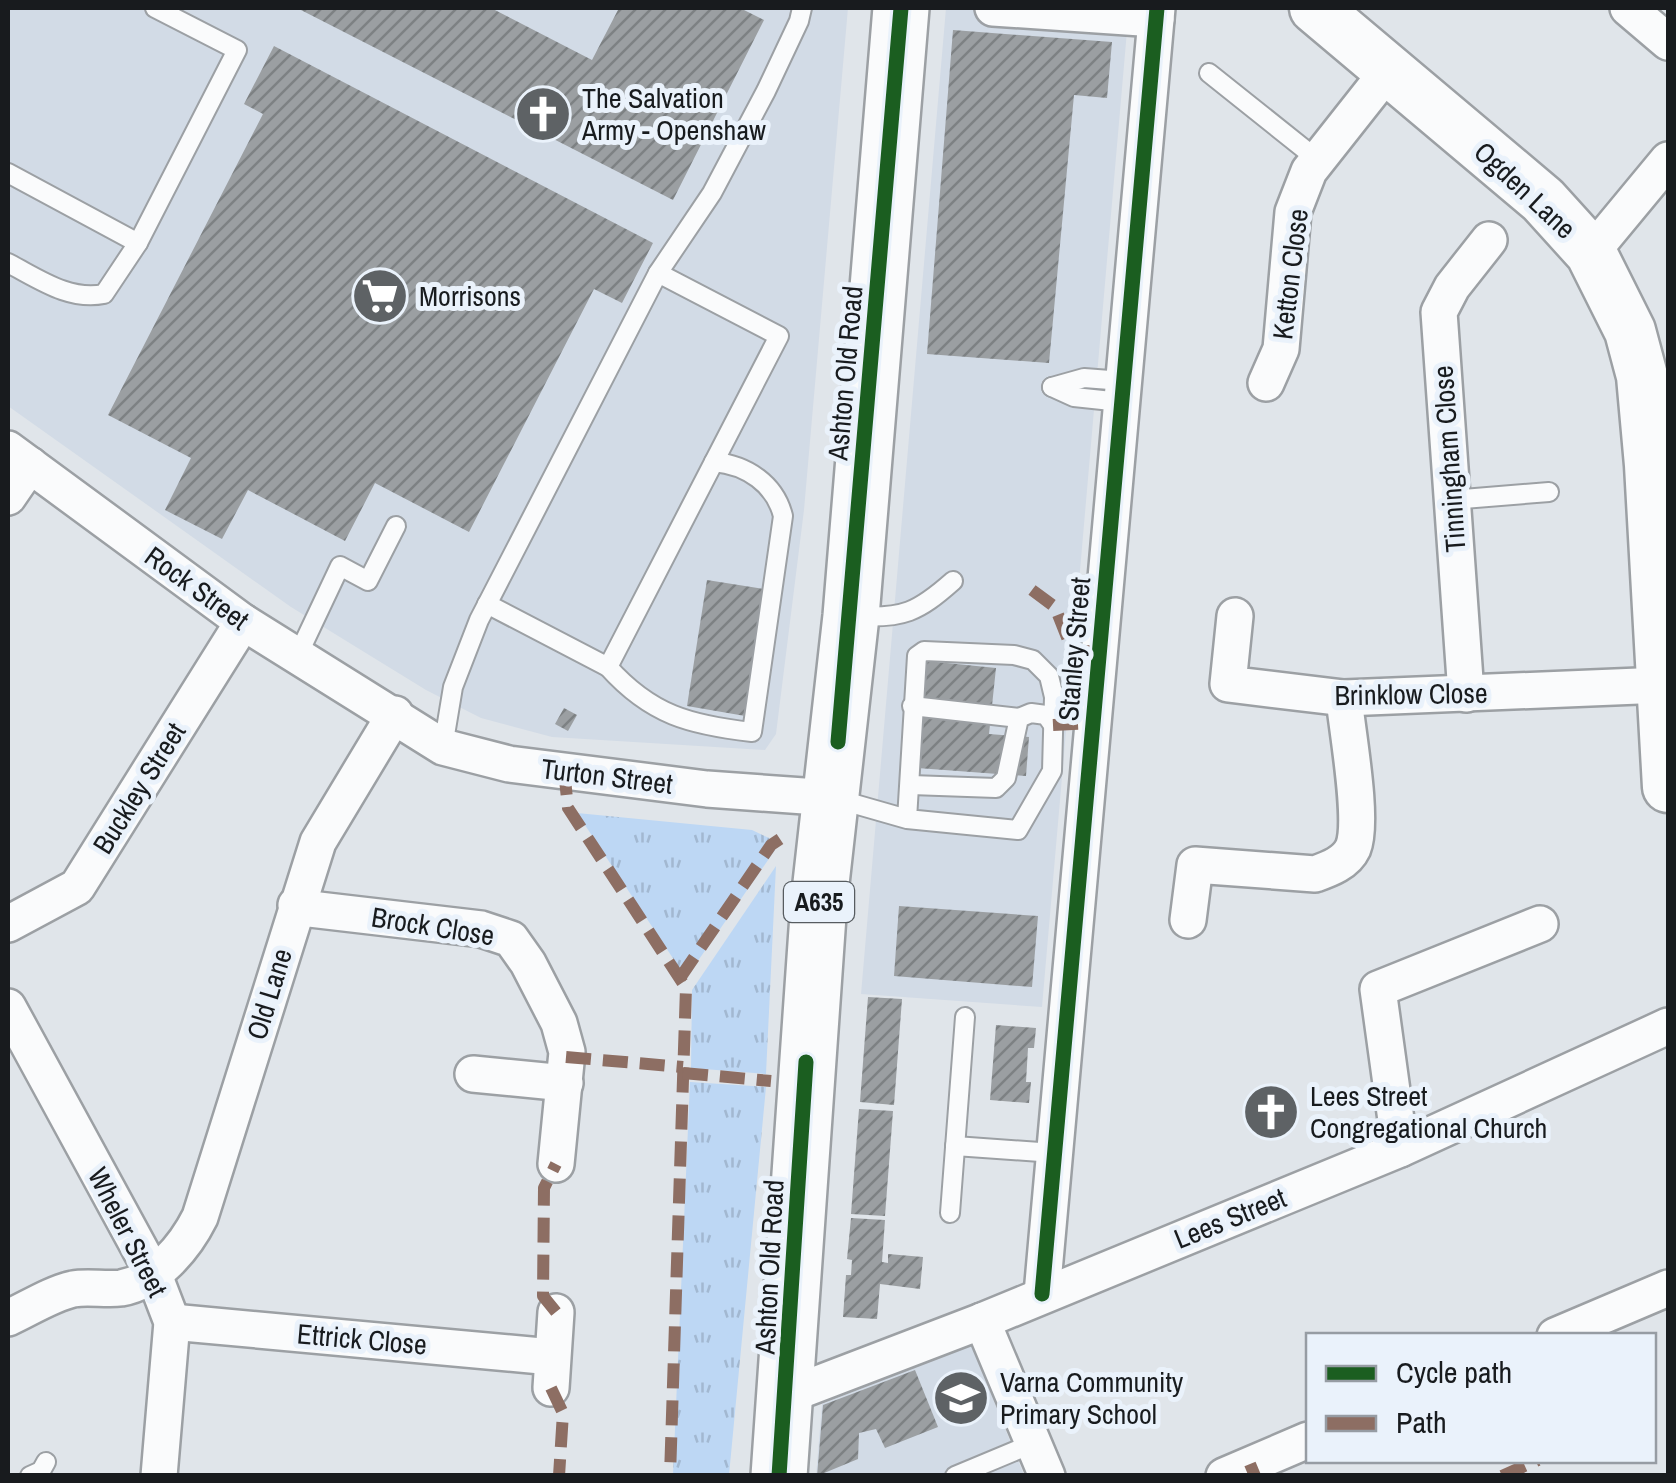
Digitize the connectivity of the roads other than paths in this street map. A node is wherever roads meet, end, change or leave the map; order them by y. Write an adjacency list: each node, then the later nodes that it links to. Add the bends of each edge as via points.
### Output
1 (155, 8): 16 (lane, via 237,50)
2 (802, 8): 19 (lane, via 712,193)
3 (901, 8): 29 (highway, Ashton Old Road / A635)
4 (993, 8): 7 (street)
5 (1315, 8): 10 (street, Ogden Lane)
6 (1628, 8): 9 (street)
7 (1054, 10): 8 (street)
8 (1156, 13): 57 (street, Stanley Street)
9 (1668, 42)
10 (1388, 71): 12 (street, Ketton Close); 17 (street, Ogden Lane, via 1544,200)
11 (1209, 74): 12 (lane)
12 (1318, 160): 20 (street, Ketton Close, via 1293,212 1281,348)
13 (1668, 160): 17 (street)
14 (8, 173): 16 (lane)
15 (1490, 240): 25 (street, Tinningham Close, via 1439,312)
16 (138, 243): 18 (lane, via 104,294 85,298)
17 (1591, 253): 34 (street, Ogden Lane, via 1630,331 1642,376)
18 (8, 263)
19 (658, 273): 22 (lane, via 779,336); 28 (lane)
20 (1266, 383)
21 (19, 457): 24 (street); 31 (street, Rock Street)
22 (714, 462): 33 (lane); 33 (lane, via 762,481 778,496 782,516 752,732 689,723 624,686)
23 (1550, 492): 25 (lane)
24 (8, 497)
25 (1451, 500): 35 (street, Tinningham Close)
26 (396, 526): 32 (lane, via 368,580 340,566)
27 (953, 580): 29 (lane, via 914,611 891,618)
28 (487, 604): 33 (lane); 41 (lane, via 452,687)
29 (850, 616): 44 (highway, Ashton Old Road / A635)
30 (1235, 616): 36 (street, Brinklow Close, via 1228,684)
31 (243, 622): 32 (street, Rock Street); 48 (street, Buckley Street, via 77,887)
32 (298, 657): 38 (street, Rock Street)
33 (608, 666)
34 (1663, 684): 35 (street, Brinklow Close); 43 (street, Ogden Lane)
35 (1466, 694): 36 (street, Brinklow Close)
36 (1344, 698): 47 (street, via 1356,810 1348,854 1315,874 1195,865)
37 (912, 706): 39 (lane); 40 (lane, via 917,656 924,651 1014,655 1034,660 1050,676); 42 (lane)
38 (395, 714): 41 (street, Turton Street); 46 (street, Old Lane, via 318,842)
39 (1019, 718): 40 (lane, via 1046,715); 42 (lane, via 1006,778 996,788)
40 (1053, 725): 45 (lane, via 1052,770 1018,830)
41 (443, 748): 44 (street, Turton Street, via 509,764)
42 (911, 785): 45 (lane)
43 (1668, 788)
44 (832, 798): 45 (lane); 68 (highway, Ashton Old Road / A635, via 806,1062)
45 (907, 819)
46 (296, 904): 54 (street, Brock Close, via 481,929 510,940 558,1023 567,1052); 60 (street, Old Lane, via 200,1217 187,1243)
47 (1188, 920)
48 (8, 924)
49 (1540, 924): 56 (street, via 1378,990)
50 (8, 1007): 60 (street, Wheler Street)
51 (965, 1017): 55 (lane)
52 (1668, 1026): 56 (street, Lees Street)
53 (473, 1074): 54 (street)
54 (564, 1083): 58 (street, Brock Close)
55 (955, 1146): 57 (lane); 59 (lane)
56 (1400, 1149): 62 (street, Lees Street)
57 (1054, 1153): 62 (street, Stanley Street)
58 (556, 1164)
59 (950, 1213)
60 (154, 1275): 64 (street, via 123,1288 72,1289); 65 (street, Wheler Street)
61 (1668, 1288): 67 (street)
62 (1042, 1294): 66 (street, Lees Street)
63 (556, 1312): 65 (street, Ettrick Close, via 552,1372)
64 (8, 1318)
65 (172, 1322): 73 (street, Wheler Street)
66 (982, 1322): 68 (street, Lees Street); 70 (street)
67 (1562, 1333)
68 (786, 1396): 74 (highway, Ashton Old Road / A635)
69 (1306, 1441): 76 (street)
70 (1040, 1459): 75 (lane)
71 (46, 1462): 72 (lane)
72 (30, 1476)
73 (159, 1476)
74 (780, 1476)
75 (955, 1476)
76 (1224, 1476)

